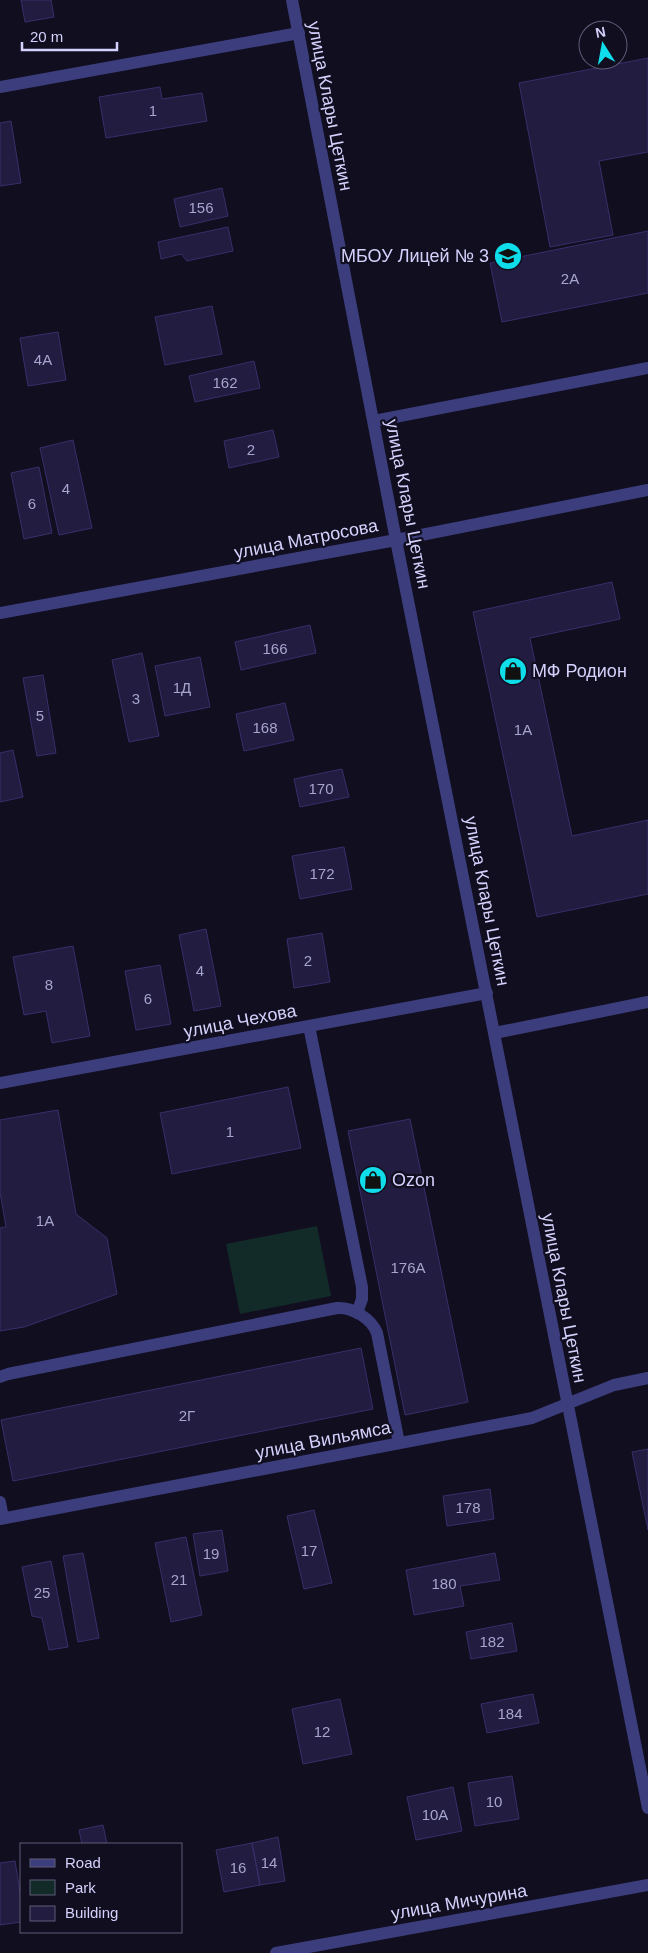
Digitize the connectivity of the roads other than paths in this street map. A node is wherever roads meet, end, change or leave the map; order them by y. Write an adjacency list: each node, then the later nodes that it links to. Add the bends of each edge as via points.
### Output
1 (292, 0): 2 (street, улица Клары Цеткин)
2 (298, 33): 3 (street); 5 (street, улица Клары Цеткин)
3 (0, 87)
4 (648, 368): 5 (street)
5 (374, 421): 7 (street, улица Клары Цеткин)
6 (648, 490): 7 (street, улица Матросова)
7 (396, 540): 8 (street, улица Матросова); 9 (street, улица Клары Цеткин)
8 (0, 614)
9 (487, 993): 11 (street, улица Чехова); 12 (street, улица Клары Цеткин)
10 (648, 1002): 12 (street)
11 (309, 1026): 13 (street, улица Чехова); 14 (street, via 362,1286)
12 (495, 1033): 17 (street, улица Клары Цеткин)
13 (0, 1084)
14 (357, 1313): 15 (street, via 336,1308); 18 (street, via 374,1326 377,1333)
15 (0, 1377)
16 (648, 1378): 17 (street, улица Вильямса, via 614,1385)
17 (567, 1404): 18 (street, улица Вильямса, via 532,1418); 21 (street, улица Клары Цеткин)
18 (399, 1443): 20 (street, улица Вильямса)
19 (0, 1502): 20 (street)
20 (2, 1519)
21 (648, 1808)
22 (648, 1885): 23 (street, улица Мичурина)
23 (276, 1953)

